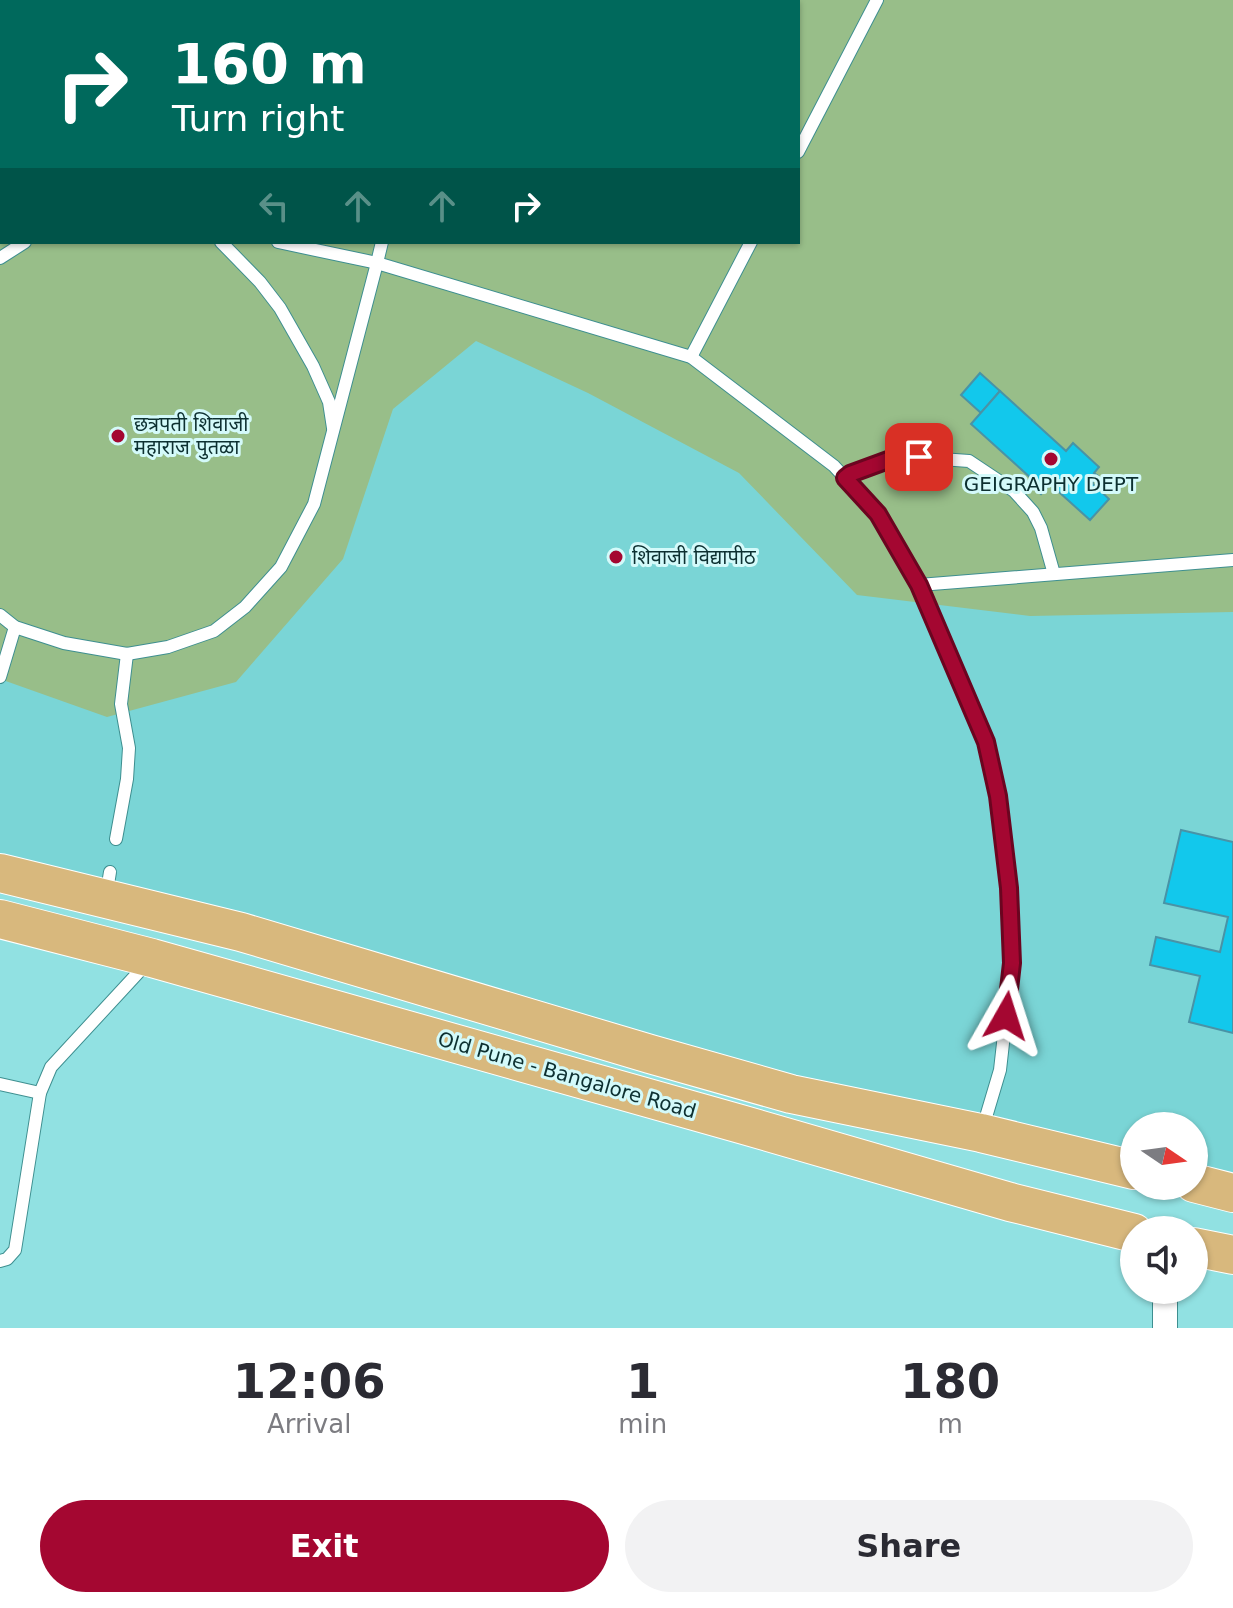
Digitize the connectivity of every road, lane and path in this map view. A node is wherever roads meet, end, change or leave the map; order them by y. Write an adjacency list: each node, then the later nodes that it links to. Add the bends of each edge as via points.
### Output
1 (877, 0): 2 (lane)
2 (800, 148)
3 (22, 244): 8 (lane)
4 (223, 244): 11 (lane, via 280,308 307,354 329,402)
5 (287, 244): 9 (lane)
6 (382, 244): 9 (lane)
7 (750, 244): 10 (lane)
8 (0, 258)
9 (377, 263): 10 (lane); 11 (lane)
10 (691, 357): 12 (lane)
11 (334, 435): 18 (lane, via 314,504 281,567 245,607 214,631)
12 (845, 478): 14 (lane, via 899,456 969,461 1014,491 1033,512); 15 (lane, via 878,514)
13 (1233, 560): 14 (lane)
14 (1054, 574): 15 (lane)
15 (919, 585): 26 (lane, via 986,742 1009,888 1012,963 1000,1070)
16 (0, 615): 17 (lane)
17 (15, 627): 18 (lane, via 64,643); 19 (lane)
18 (127, 654): 20 (lane, via 121,704 129,748)
19 (0, 677)
20 (116, 839)
21 (0, 873): 26 (main road, via 108,886 241,932 635,1050 791,1094)
22 (0, 919): 23 (main road, Old Pune - Bangalore Road)
23 (152, 958): 25 (lane, via 51,1067); 30 (main road, Old Pune - Bangalore Road)
24 (0, 1084): 25 (lane)
25 (40, 1093): 33 (lane, via 15,1250)
26 (981, 1133): 27 (main road)
27 (1120, 1167)
28 (1208, 1187): 29 (main road)
29 (1233, 1193)
30 (1120, 1230)
31 (1208, 1250): 32 (main road)
32 (1233, 1255)
33 (0, 1261)
34 (1165, 1304): 35 (street)
35 (1165, 1328)

